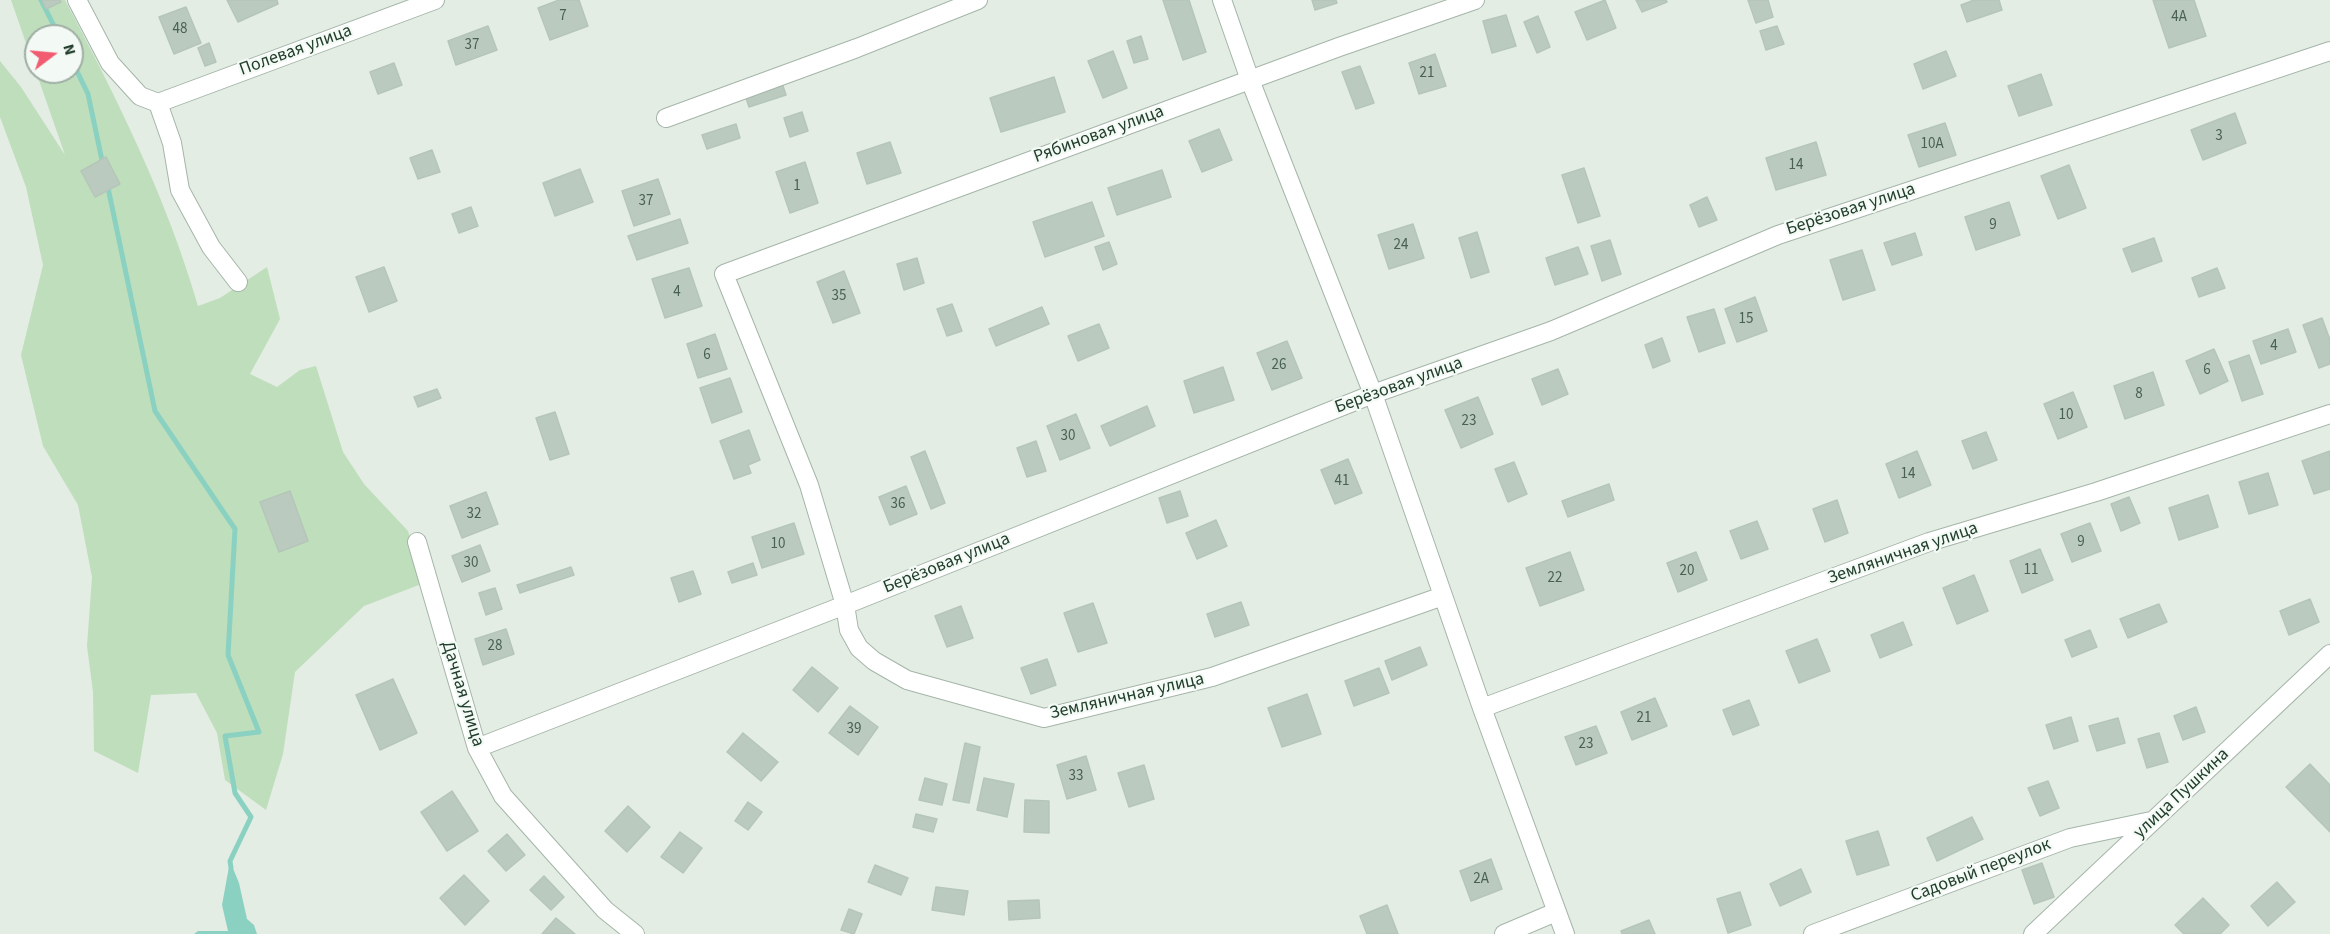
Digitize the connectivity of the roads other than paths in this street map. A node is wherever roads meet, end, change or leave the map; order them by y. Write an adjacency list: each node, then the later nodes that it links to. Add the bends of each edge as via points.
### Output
1 (77, 0): 8 (street, via 110,63 140,96)
2 (435, 0): 8 (street, Полевая улица)
3 (978, 0): 9 (street)
4 (1222, 0): 7 (street)
5 (1475, 0): 7 (street, Рябиновая улица)
6 (2330, 51): 12 (street, Берёзовая улица, via 1778,235 1551,331)
7 (1250, 80): 10 (street, Рябиновая улица); 12 (street)
8 (158, 103): 11 (street, via 172,143 180,190 211,247)
9 (666, 118)
10 (724, 274): 16 (street, Земляничная улица, via 809,485)
11 (238, 282)
12 (1373, 394): 15 (street); 16 (street, Берёзовая улица)
13 (2330, 414): 18 (street, Земляничная улица, via 2096,492 1929,542)
14 (417, 542): 19 (street, Дачная улица)
15 (1443, 596): 16 (street, Земляничная улица, via 1212,677 1044,718 892,673 859,648 849,630); 18 (street)
16 (845, 605): 19 (street, Берёзовая улица)
17 (2330, 654): 20 (street, улица Пушкина)
18 (1482, 708): 21 (street)
19 (477, 748): 22 (street, Дачная улица, via 503,796 605,910)
20 (2153, 820): 25 (street, Садовый переулок, via 2070,838); 26 (street, улица Пушкина)
21 (1556, 912): 23 (street); 24 (street)
22 (635, 934)
23 (1503, 934)
24 (1566, 934)
25 (1813, 934)
26 (2033, 934)

